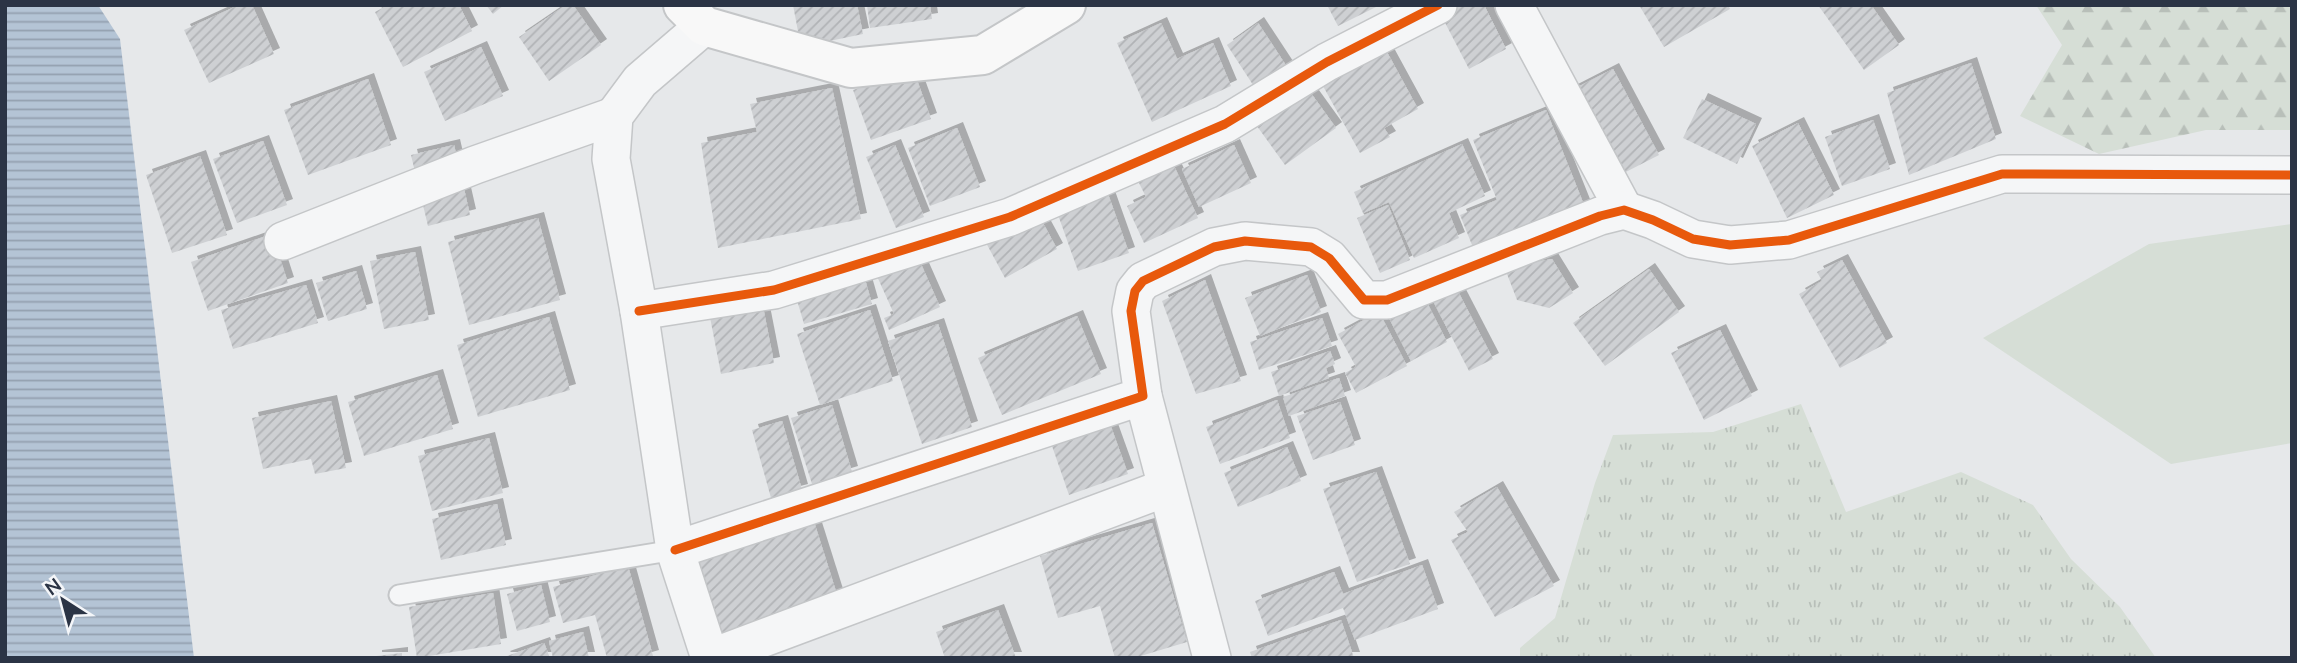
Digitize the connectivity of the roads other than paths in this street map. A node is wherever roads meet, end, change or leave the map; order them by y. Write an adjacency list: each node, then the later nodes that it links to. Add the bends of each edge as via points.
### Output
1 (1066, 5): 4 (street, via 983,55 851,68)
2 (1438, 5): 9 (street, via 1327,62 1225,124 1010,217 774,290)
3 (1526, 9): 7 (street)
4 (693, 16): 5 (street)
5 (614, 116): 8 (street); 9 (street, via 611,159)
6 (2292, 176): 7 (street, via 2002,174 1789,240 1730,245 1693,239)
7 (1624, 211): 10 (street, via 1600,216 1387,300 1364,300 1329,258 1311,247 1245,241 1214,247 1143,281 1135,291 1131,311)
8 (283, 241)
9 (639, 311): 12 (street)
10 (1143, 396): 11 (street); 12 (street)
11 (1166, 488): 14 (street); 15 (street)
12 (675, 550): 13 (lane); 15 (street)
13 (399, 595)
14 (1203, 655)
15 (710, 658)

